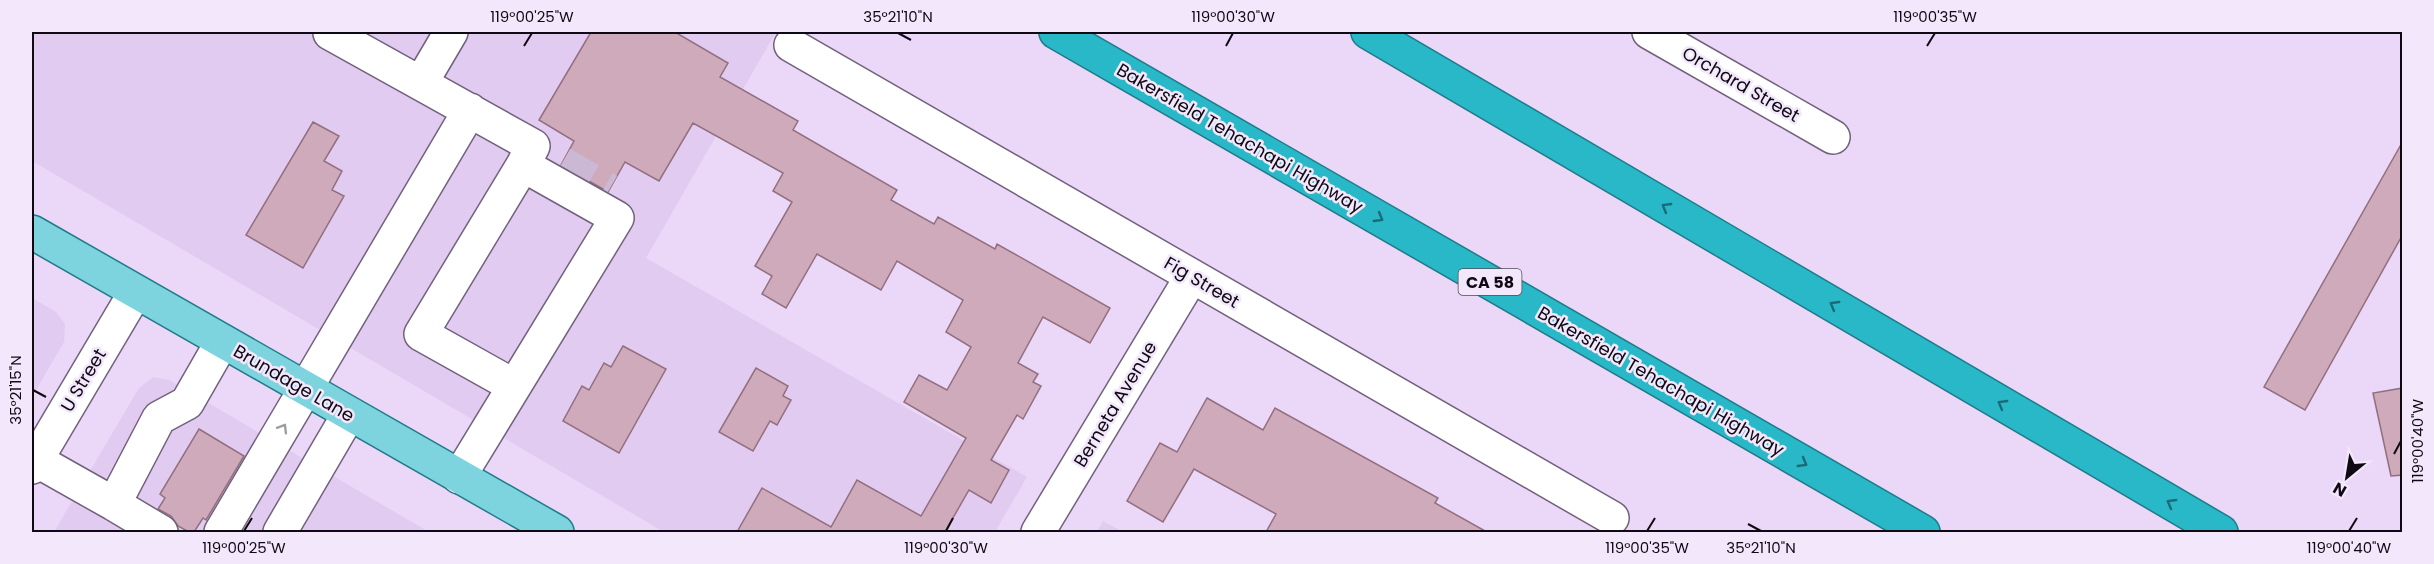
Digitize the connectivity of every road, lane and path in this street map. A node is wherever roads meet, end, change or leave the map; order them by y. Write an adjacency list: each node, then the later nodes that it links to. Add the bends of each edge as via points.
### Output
1 (332, 32): 7 (street)
2 (451, 32): 7 (street)
3 (1056, 32): 28 (highway, Bakersfield Tehachapi Highway / CA 58, one-way to 28)
4 (1368, 32): 29 (highway, one-way to 4)
5 (1649, 32): 9 (street, Orchard Street)
6 (791, 45): 13 (street, Fig Street)
7 (421, 83): 8 (street)
8 (470, 110): 10 (street); 17 (street)
9 (1833, 137)
10 (528, 155): 11 (street); 16 (street, via 613,204); 16 (street, via 421,334)
11 (562, 163)
12 (32, 232): 14 (main road, Brundage Lane)
13 (1192, 276): 23 (street, Fig Street); 27 (street, Berneta Avenue)
14 (135, 293): 15 (main road, Brundage Lane); 19 (street, U Street)
15 (222, 342): 17 (main road, Brundage Lane); 22 (street, via 187,403 159,418)
16 (514, 386): 20 (street)
17 (306, 390): 18 (main road, Brundage Lane); 21 (street, one-way to 17)
18 (349, 414): 20 (main road, Brundage Lane); 25 (street)
19 (34, 463): 22 (street)
20 (459, 477): 26 (main road, Brundage Lane)
21 (237, 499)
22 (114, 504): 24 (street)
23 (1612, 518)
24 (161, 532)
25 (280, 532)
26 (557, 532)
27 (1038, 532)
28 (1923, 532)
29 (2221, 532)

